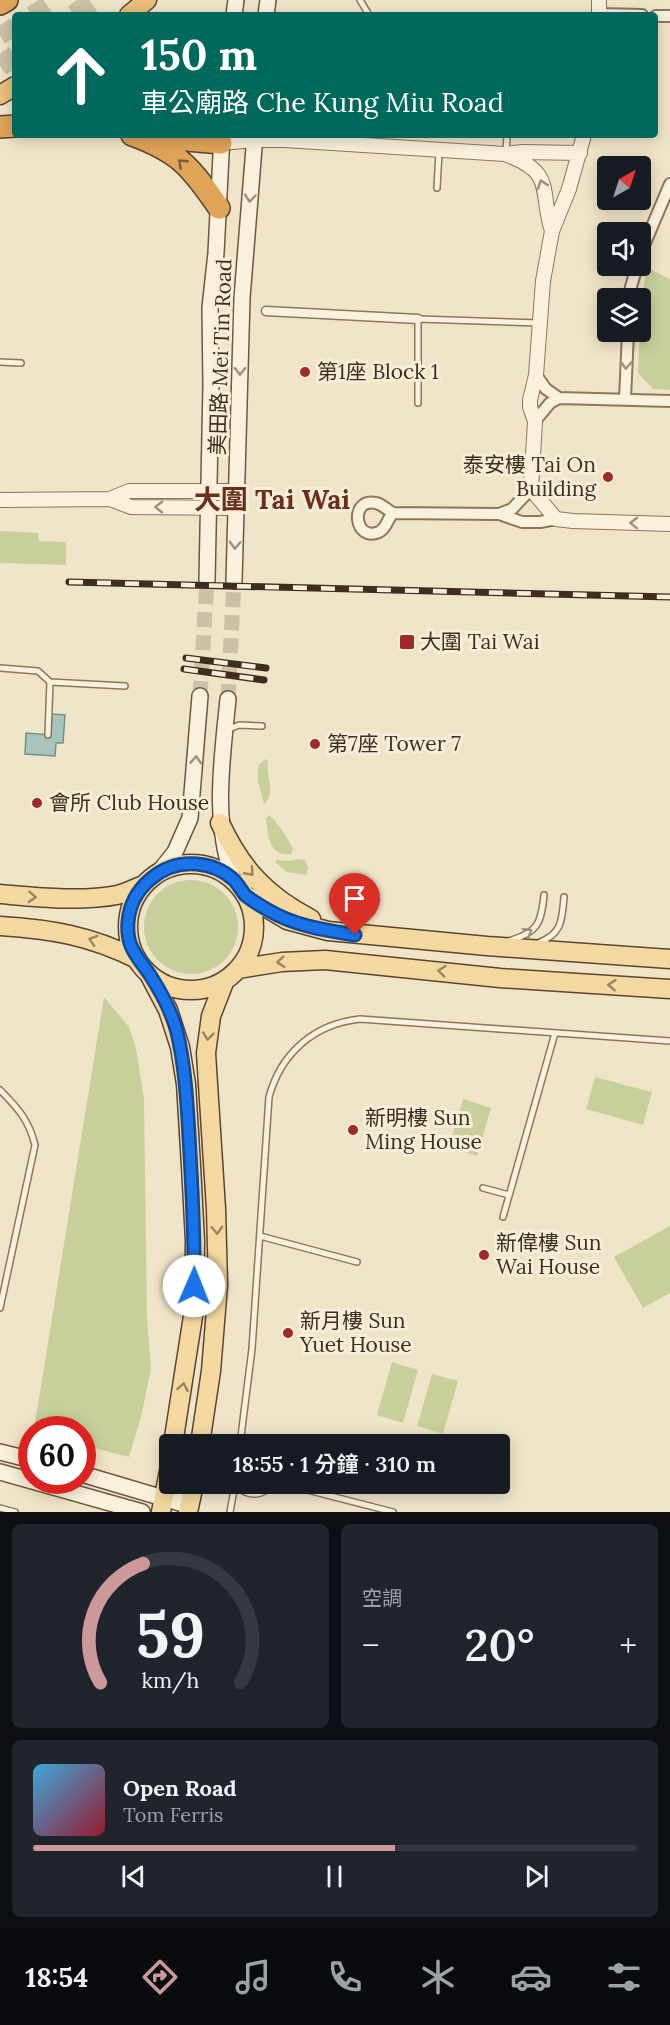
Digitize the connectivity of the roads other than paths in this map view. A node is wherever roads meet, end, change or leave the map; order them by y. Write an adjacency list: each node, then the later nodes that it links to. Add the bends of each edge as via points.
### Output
1 (6, 0): 2 (highway)
2 (0, 3)
3 (599, 10): 4 (street)
4 (616, 12)
5 (140, 138): 18 (highway, one-way to 5, via 177,157)
6 (193, 138): 12 (highway)
7 (238, 138): 12 (street)
8 (255, 138): 35 (main road, 美田路 Mei Tin Road, one-way to 35, via 243,276)
9 (269, 138): 13 (street)
10 (507, 138): 15 (lane)
11 (583, 138): 14 (street)
12 (222, 139): 18 (main road, 美田路 Mei Tin Road)
13 (440, 150): 15 (street); 17 (lane)
14 (580, 153): 15 (street); 20 (street)
15 (506, 154): 20 (street, one-way to 15, via 541,178 535,168)
16 (670, 184): 19 (street)
17 (437, 188)
18 (219, 208): 34 (main road, 美田路 Mei Tin Road, via 210,308)
19 (651, 229)
20 (552, 231): 23 (street)
21 (266, 311): 22 (street)
22 (418, 319): 23 (lane); 31 (lane)
23 (539, 323): 27 (street)
24 (627, 342): 29 (street, one-way to 29)
25 (0, 362): 26 (lane)
26 (21, 363)
27 (536, 375): 28 (street); 32 (street, via 530,400)
28 (559, 398): 29 (street); 32 (street)
29 (624, 399): 30 (street)
30 (670, 401)
31 (418, 403)
32 (535, 420): 33 (street)
33 (531, 489): 41 (street, via 512,508); 42 (street)
34 (208, 491): 35 (street); 36 (street, via 129,491); 38 (main road, 美田路 Mei Tin Road)
35 (237, 491): 39 (main road, 美田路 Mei Tin Road)
36 (110, 499): 37 (street); 38 (street, one-way to 36, via 130,507)
37 (0, 500)
38 (208, 508): 39 (street); 44 (main road, 美田路 Mei Tin Road)
39 (237, 508): 45 (main road, 美田路 Mei Tin Road, one-way to 45)
40 (393, 513): 41 (street)
41 (499, 514): 42 (street, via 522,522)
42 (556, 519): 43 (street, one-way to 42)
43 (670, 524)
44 (207, 580)
45 (234, 581)
46 (0, 668): 47 (lane, via 38,671)
47 (50, 682): 48 (lane); 53 (lane)
48 (125, 686)
49 (200, 696): 55 (main road, one-way to 49, via 175,852 190,818)
50 (228, 699): 52 (main road)
51 (262, 726): 52 (lane, via 239,725)
52 (225, 731): 54 (main road)
53 (48, 735)
54 (220, 823): 57 (main road); 62 (main road, one-way to 62, via 241,863 265,888 309,918)
55 (159, 872): 56 (main road); 57 (main road, via 177,865 197,864 216,869)
56 (144, 885): 58 (main road, one-way to 56, via 92,897 118,895); 65 (main road, via 133,901 128,920 129,940)
57 (240, 888): 62 (main road, via 287,920); 68 (main road, via 253,913 254,933 249,952)
58 (0, 894)
59 (544, 895): 63 (lane, one-way to 59, via 520,937 538,925)
60 (564, 897): 64 (lane, via 558,930 553,936)
61 (0, 926): 65 (main road, one-way to 61, via 75,934)
62 (355, 935): 63 (main road)
63 (487, 946): 64 (main road)
64 (519, 948): 66 (main road)
65 (136, 958): 67 (main road)
66 (670, 959)
67 (149, 974): 68 (main road, via 185,989 205,988); 79 (main road, one-way to 67, via 194,1310 186,1084 168,1010)
68 (232, 975): 69 (main road, one-way to 68, via 500,978 325,960 282,962); 80 (main road, one-way to 80, via 211,1016 206,1053 218,1285)
69 (670, 989)
70 (555, 1033): 71 (lane); 74 (lane); 76 (lane, via 360,1019 311,1035 286,1060 269,1097)
71 (670, 1041)
72 (0, 1090): 78 (lane, via 26,1119 34,1145)
73 (483, 1188): 74 (lane)
74 (509, 1195): 75 (lane)
75 (503, 1217)
76 (260, 1236): 77 (lane); 81 (lane)
77 (357, 1262)
78 (0, 1309)
79 (175, 1434)
80 (202, 1434)
81 (241, 1434)
82 (0, 1452): 83 (main road)
83 (18, 1456)
84 (0, 1472): 92 (main road)
85 (96, 1476): 89 (main road, via 123,1479)
86 (233, 1494): 93 (lane)
87 (323, 1494): 94 (lane)
88 (191, 1499): 89 (main road)
89 (163, 1500)
90 (0, 1508): 91 (lane)
91 (15, 1512)
92 (142, 1512)
93 (230, 1512)
94 (393, 1512)

